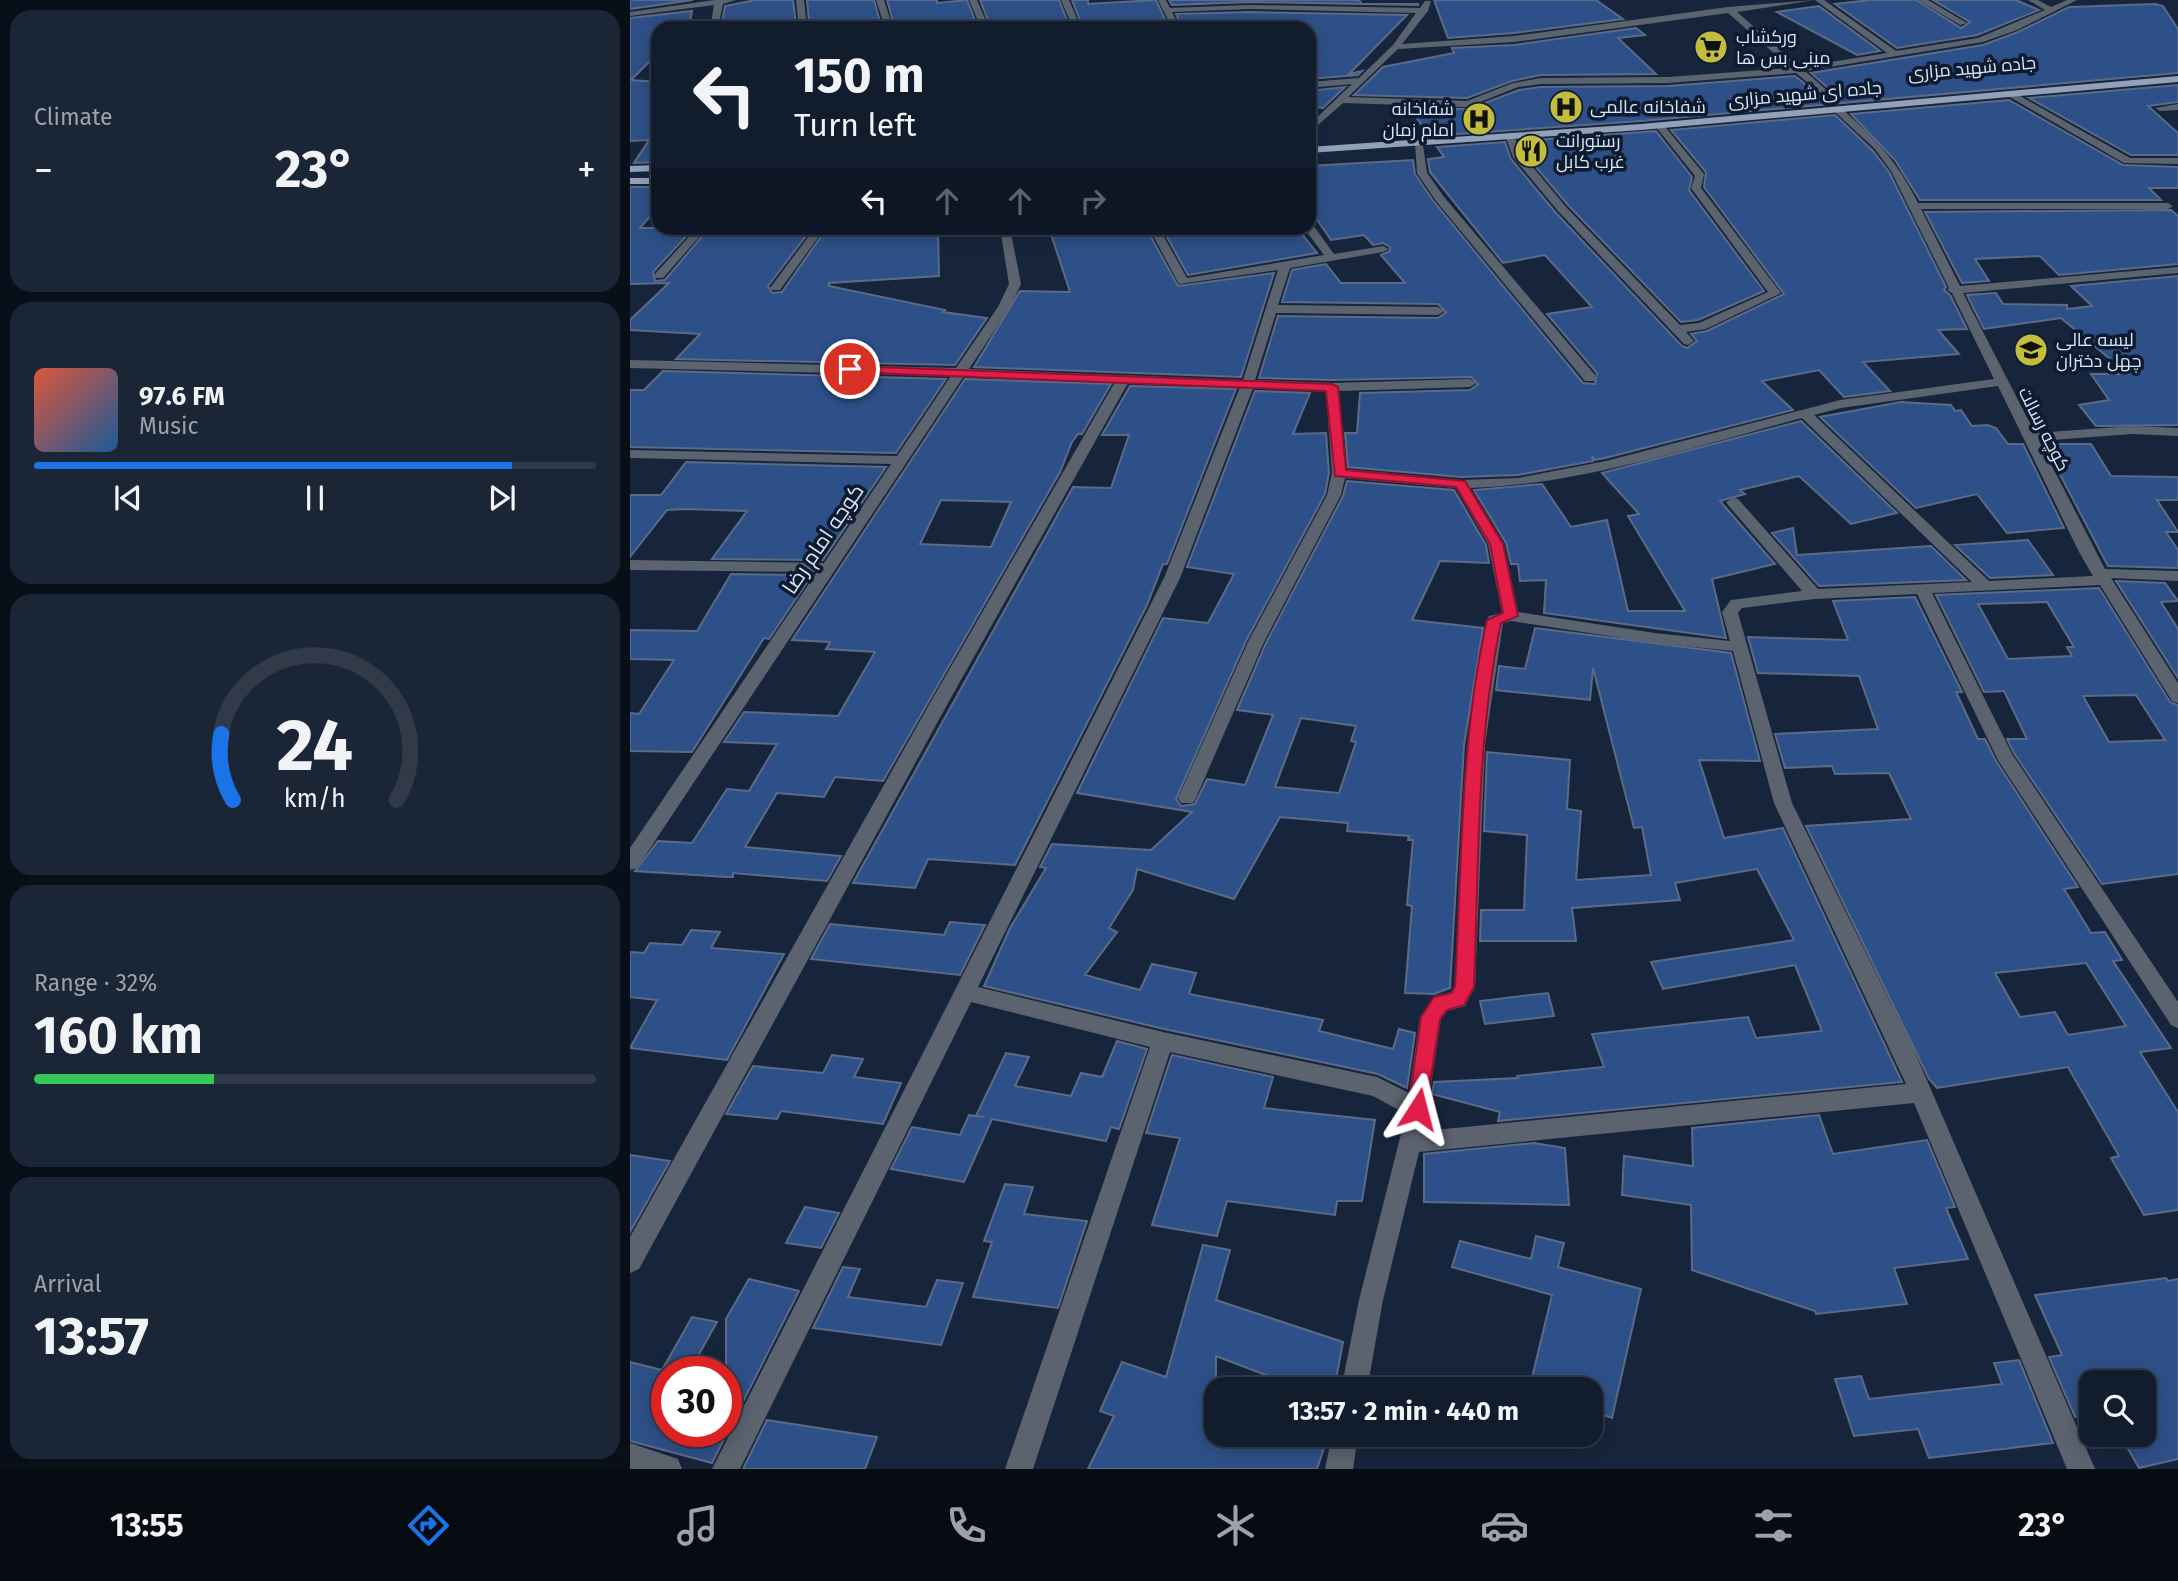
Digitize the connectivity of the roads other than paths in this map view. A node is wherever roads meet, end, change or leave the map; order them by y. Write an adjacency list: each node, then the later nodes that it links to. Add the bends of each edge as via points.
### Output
1 (732, 0): 13 (street)
2 (800, 0): 22 (street)
3 (880, 0): 23 (street)
4 (973, 0): 24 (street)
5 (1065, 0): 25 (street)
6 (1162, 0): 17 (street)
7 (1430, 0): 18 (street)
8 (1811, 0): 16 (street)
9 (1819, 0): 29 (street)
10 (1922, 0): 27 (street)
11 (2032, 0): 19 (street)
12 (2073, 0): 19 (street)
13 (719, 2): 20 (street); 21 (street)
14 (1247, 4): 15 (street); 17 (street)
15 (1326, 5): 18 (street)
16 (1728, 9): 28 (street, via 1514,39); 31 (street, کوچه رسالت)
17 (1168, 10): 26 (street)
18 (1424, 10): 28 (street)
19 (2052, 11): 29 (street, via 1980,40)
20 (630, 14)
21 (715, 21)
22 (802, 21)
23 (887, 21)
24 (982, 21)
25 (1074, 21)
26 (1173, 21)
27 (1964, 23)
28 (1396, 47): 33 (street)
29 (1894, 54): 31 (street)
30 (2178, 68): 35 (main road, جاده شهید مزاری)
31 (1795, 70): 38 (street, via 1742,78 1541,81 1516,85 1468,104); 39 (street, کوچه رسالت)
32 (2178, 79): 36 (main road, جاده ای شهید مزاری)
33 (1362, 80): 34 (street); 38 (street)
34 (1316, 84)
35 (1894, 93)
36 (2011, 94): 39 (main road, جاده ای شهید مزاری); 49 (street, via 2128,161)
37 (1817, 99): 39 (main road)
38 (1340, 100): 43 (street)
39 (1836, 101): 44 (main road, جاده ای شهید مزاری); 54 (street, کوچه رسالت, via 1888,160)
40 (2178, 107): 41 (street)
41 (2160, 108)
42 (1631, 116): 45 (main road)
43 (1316, 123)
44 (1658, 125): 46 (main road, جاده ای شهید مزاری); 70 (street, via 1700,176 1696,188 1775,293 1702,326)
45 (1316, 138)
46 (1511, 138): 47 (main road, جاده ای شهید مزاری); 70 (street, via 1517,155 1562,209)
47 (1418, 145): 48 (main road, جاده ای شهید مزاری); 74 (street, via 1422,173 1440,199)
48 (1316, 150)
49 (2178, 161)
50 (651, 168): 51 (main road)
51 (630, 169)
52 (651, 181): 53 (main road)
53 (631, 182)
54 (1913, 206): 55 (street); 67 (street, کوچه رسالت)
55 (2168, 206)
56 (696, 235): 65 (street)
57 (815, 235): 66 (street)
58 (1006, 235): 73 (street, کوچه امام رضا, via 1016,284)
59 (1158, 235): 63 (street, via 1183,282)
60 (1315, 235): 62 (street)
61 (1382, 248): 62 (street)
62 (1331, 257): 63 (street)
63 (1285, 266): 68 (street)
64 (2178, 270): 67 (street)
65 (659, 276)
66 (775, 288)
67 (1953, 290): 76 (street, کوچه رسالت)
68 (1272, 309): 69 (street); 77 (street)
69 (1438, 311)
70 (1677, 329): 71 (street)
71 (1688, 341)
72 (630, 364): 73 (street)
73 (960, 372): 75 (street); 84 (street, کوچه امام رضا)
74 (1590, 379)
75 (1123, 380): 77 (street); 107 (street)
76 (2000, 382): 80 (street); 82 (street, کوچه رسالت)
77 (1248, 383): 79 (street); 101 (street, via 1172,578)
78 (1470, 383): 79 (street)
79 (1332, 387): 85 (street)
80 (1804, 413): 86 (street, via 1607,465 1518,482); 92 (street)
81 (2178, 432): 82 (street, via 2132,430)
82 (2029, 438): 90 (street, کوچه رسالت)
83 (630, 454): 84 (street)
84 (902, 460): 89 (street, کوچه امام رضا)
85 (1339, 473): 86 (street); 98 (street, via 1334,495 1256,642)
86 (1461, 484): 95 (street, via 1496,544)
87 (1733, 502): 94 (street)
88 (630, 565): 89 (street)
89 (829, 568): 99 (street, کوچه امام رضا)
90 (2101, 576): 91 (street); 92 (street); 97 (street, کوچه رسالت)
91 (2178, 576)
92 (1986, 586): 93 (street)
93 (1922, 588): 94 (street); 102 (street, via 2004,756)
94 (1814, 594): 96 (street, via 1737,604 1730,612)
95 (1511, 616): 96 (street); 105 (street, via 1494,620 1476,746 1465,987 1458,1000 1441,1003 1431,1017)
96 (1741, 647): 104 (street, via 1783,803 1902,1048)
97 (2178, 697)
98 (1187, 798)
99 (635, 846): 100 (street, کوچه امام رضا)
100 (630, 863)
101 (965, 992): 103 (street); 112 (street)
102 (2178, 1018)
103 (1163, 1041): 105 (street, via 1377,1087); 113 (street)
104 (1919, 1093): 106 (street); 115 (street)
105 (1418, 1109): 106 (street)
106 (1409, 1143): 108 (street)
107 (630, 1261)
108 (1356, 1377)
109 (1343, 1447): 114 (street)
110 (630, 1456): 111 (street)
111 (668, 1469)
112 (726, 1469)
113 (1019, 1469)
114 (1339, 1469)
115 (2081, 1469)

